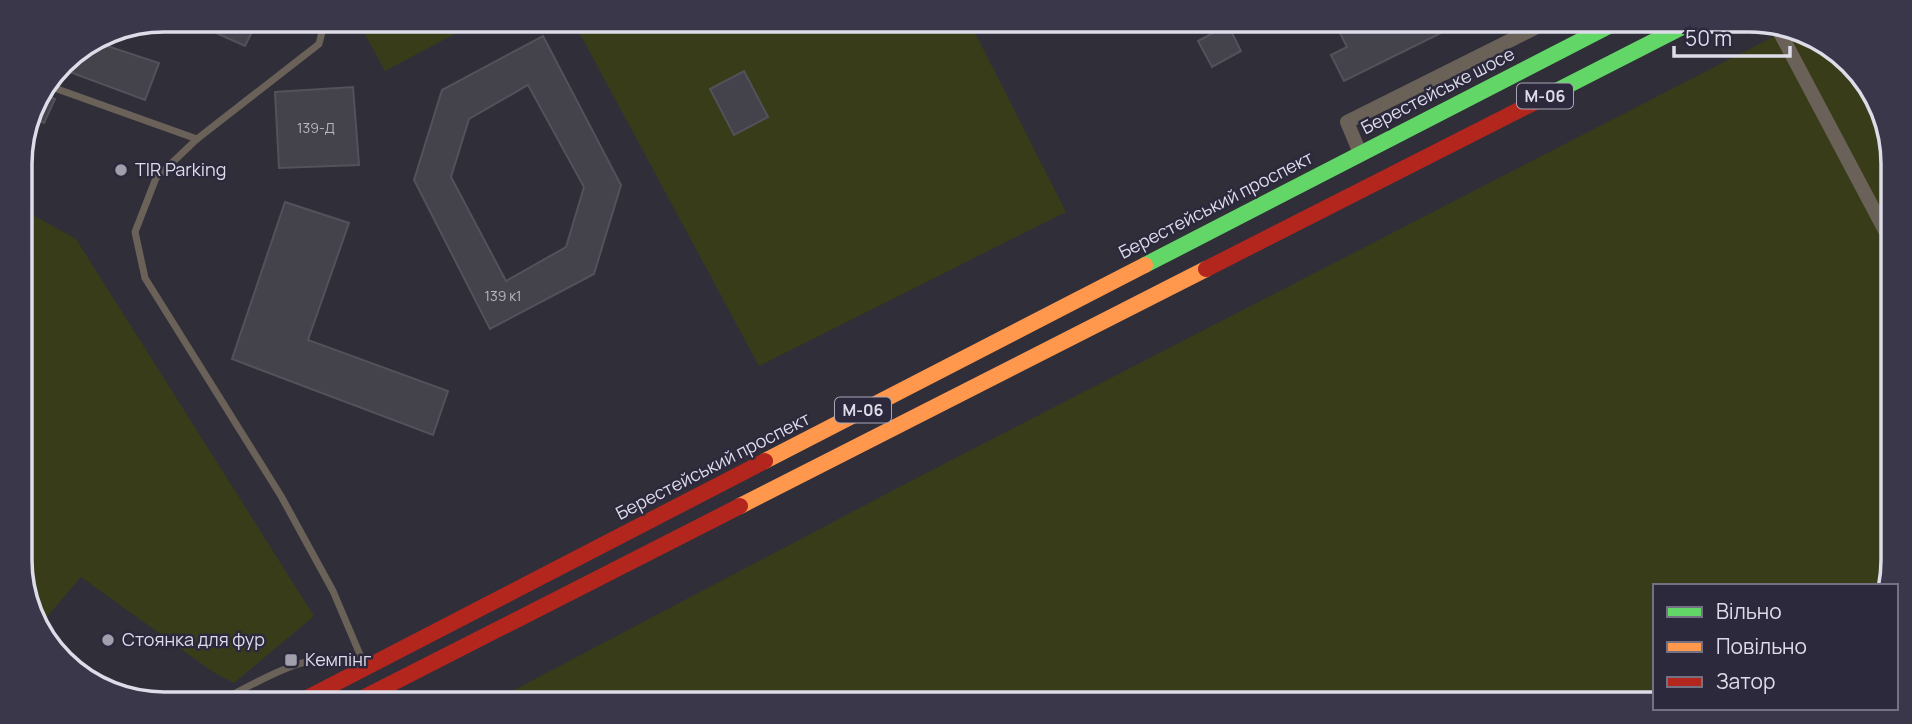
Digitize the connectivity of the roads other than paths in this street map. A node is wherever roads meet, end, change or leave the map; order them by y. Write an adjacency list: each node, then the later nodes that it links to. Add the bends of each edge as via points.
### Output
1 (322, 32): 7 (lane, via 319,44)
2 (1527, 32): 8 (street, via 1348,122)
3 (1597, 32): 8 (highway, Берестейське шосе / М-06)
4 (1670, 32): 13 (highway, М-06)
5 (1782, 36): 9 (street)
6 (55, 88): 7 (lane)
7 (197, 139): 10 (lane, via 156,178 135,232 145,278 281,496 333,591)
8 (1360, 153): 10 (highway, Берестейський проспект / М-06)
9 (1881, 223)
10 (365, 668): 11 (lane, via 341,658 316,659); 12 (highway, Берестейський проспект / М-06)
11 (238, 692)
12 (319, 692)
13 (375, 692)

